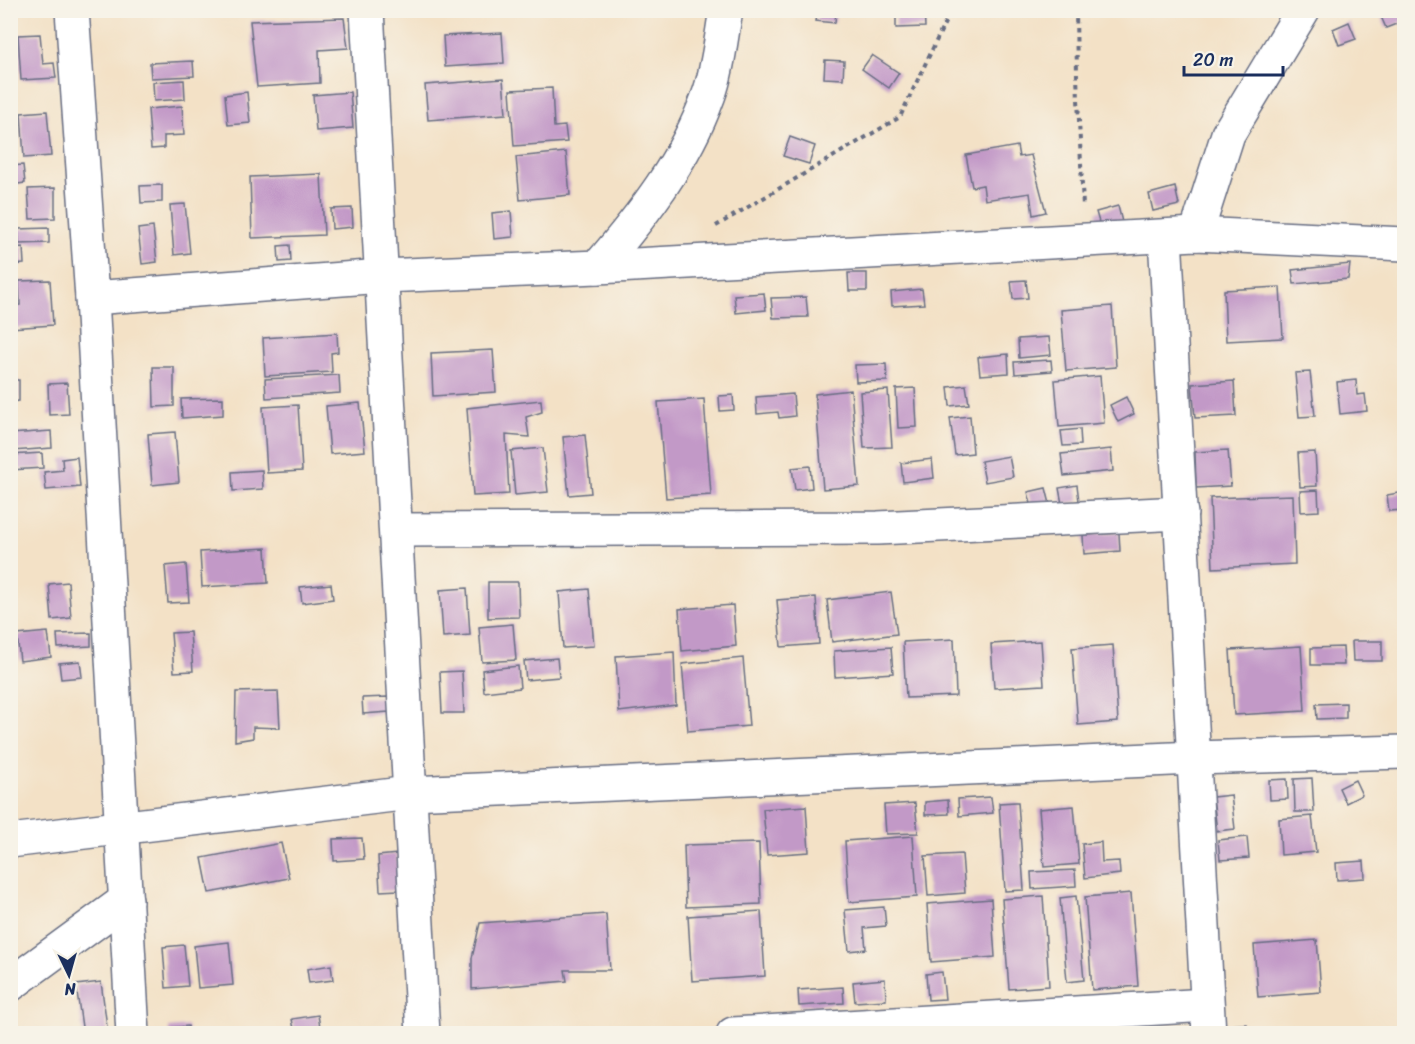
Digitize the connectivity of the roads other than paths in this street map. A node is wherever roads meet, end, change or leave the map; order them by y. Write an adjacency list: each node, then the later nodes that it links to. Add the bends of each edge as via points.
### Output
1 (72, 10): 9 (street)
2 (367, 10): 8 (street)
3 (726, 10): 7 (street, via 709,95 684,150 638,220)
4 (1303, 10): 5 (street, via 1228,134)
5 (1181, 235): 6 (street); 7 (street); 10 (street)
6 (1404, 244)
7 (598, 267): 8 (street)
8 (382, 276): 9 (street); 11 (street)
9 (92, 298): 15 (street)
10 (1181, 513): 11 (street, via 878,528); 13 (street)
11 (397, 530): 14 (street)
12 (1404, 752): 13 (street)
13 (1194, 758): 14 (street); 19 (street)
14 (410, 793): 15 (street); 22 (street)
15 (122, 826): 16 (street); 17 (street)
16 (10, 841)
17 (126, 900): 18 (street); 21 (street)
18 (10, 985)
19 (1208, 1019): 20 (street)
20 (948, 1028): 23 (street)
21 (133, 1034)
22 (423, 1034)
23 (733, 1034)

